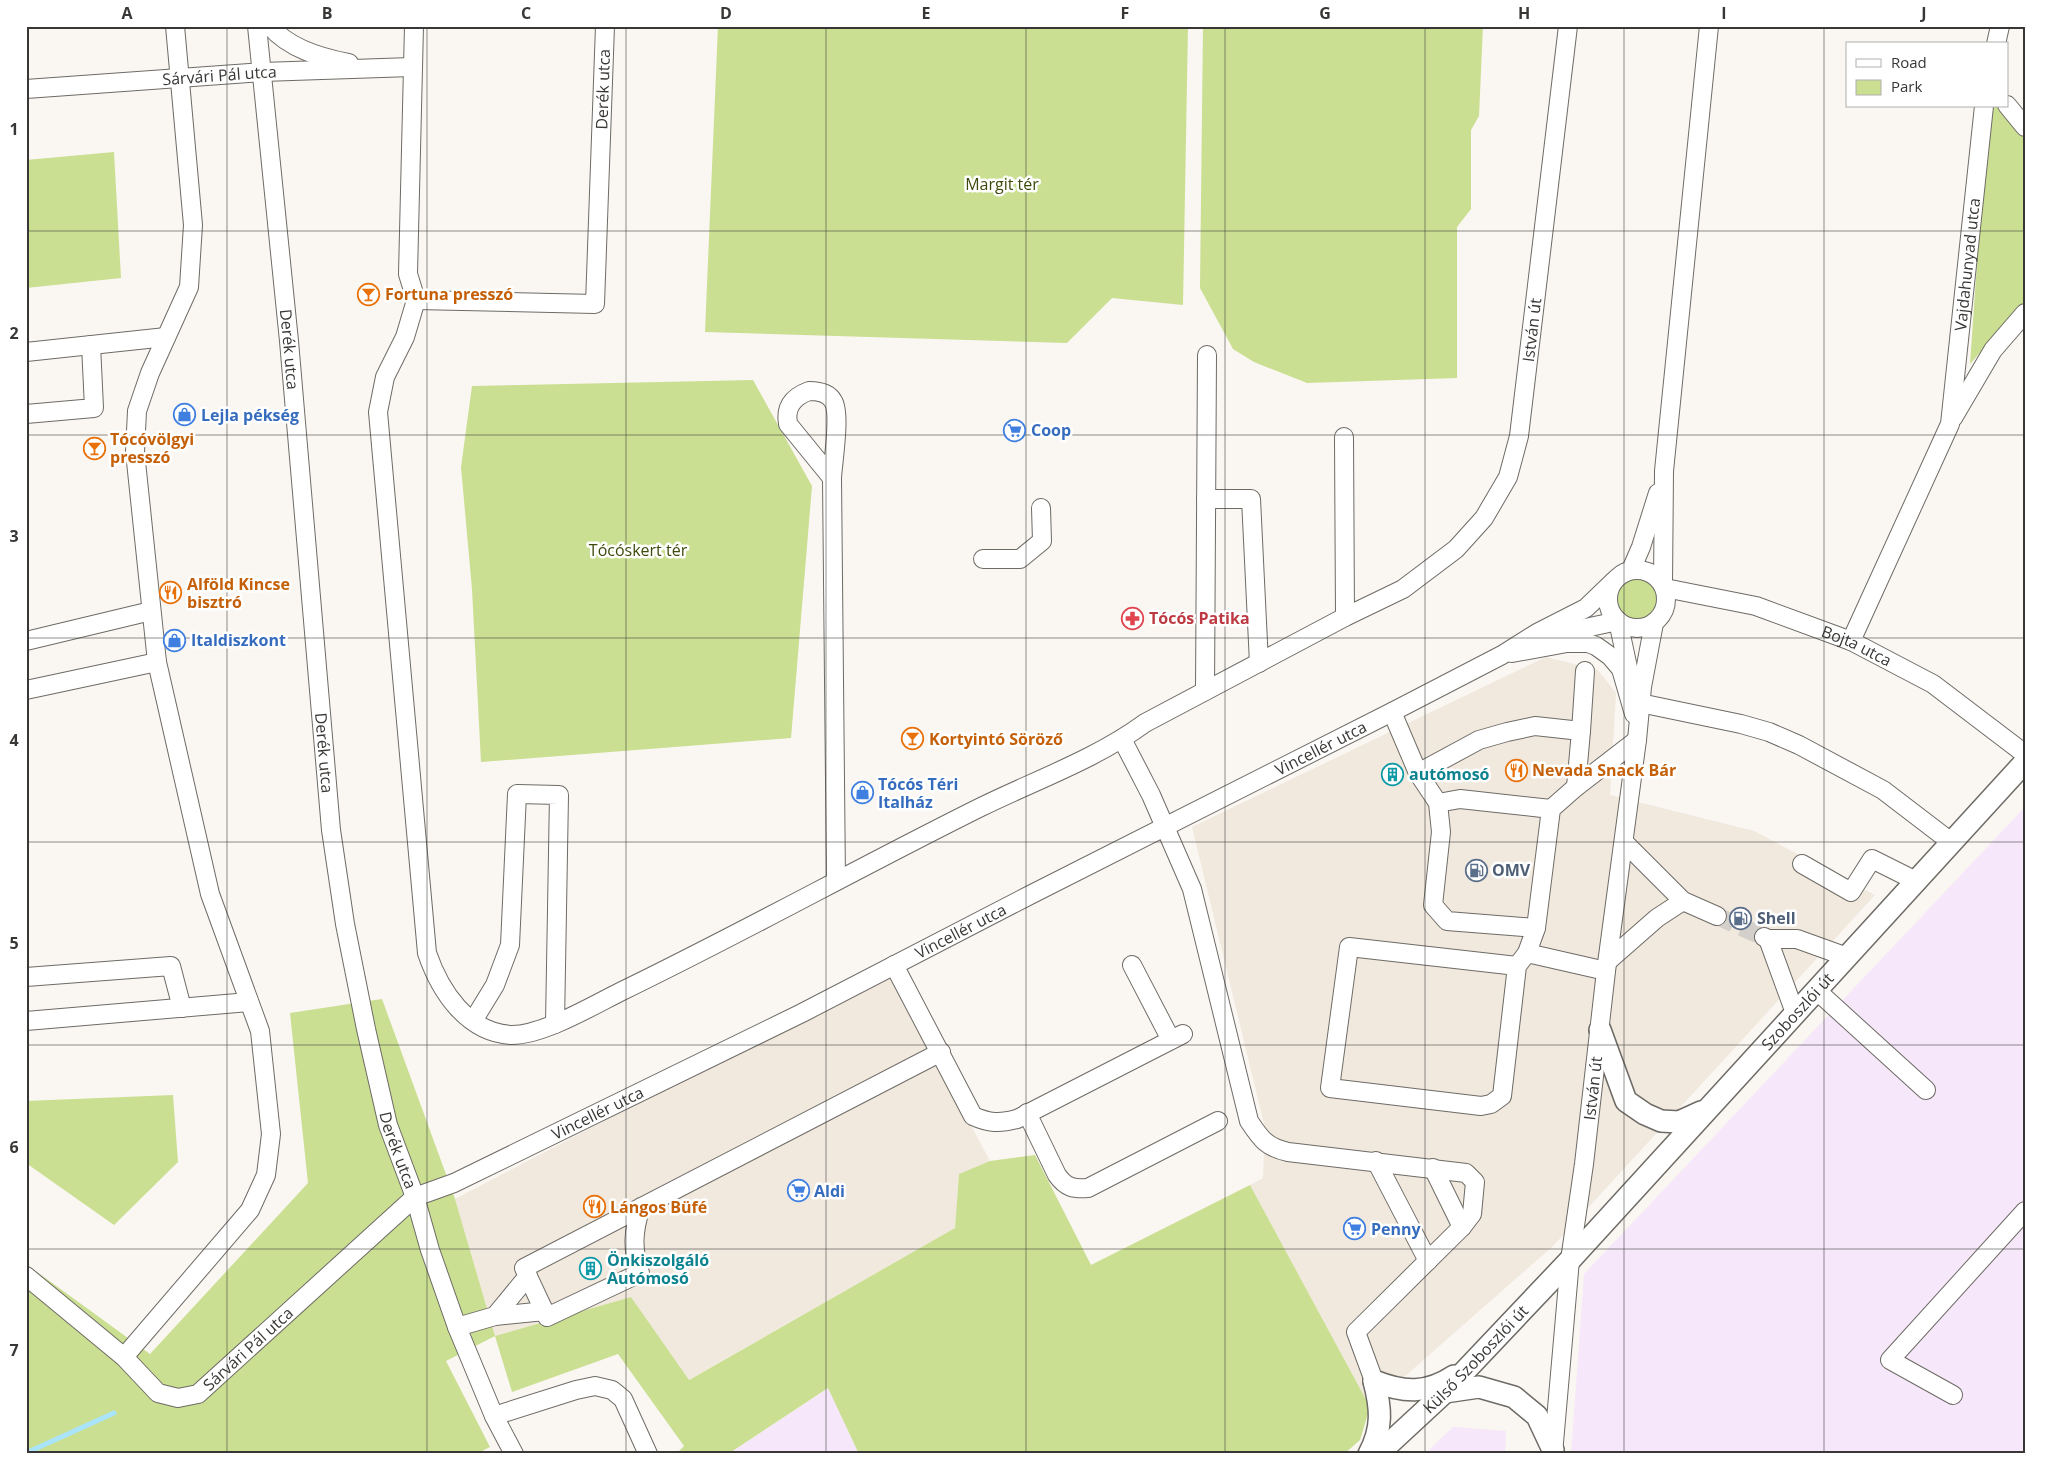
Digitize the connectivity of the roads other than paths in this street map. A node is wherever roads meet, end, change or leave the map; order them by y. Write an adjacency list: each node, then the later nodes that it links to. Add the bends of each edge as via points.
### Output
1 (175, 26): 13 (street)
2 (258, 26): 12 (street, Derék utca)
3 (270, 26): 11 (street, via 306,52)
4 (414, 26): 10 (street)
5 (605, 26): 18 (street, Derék utca, via 594,304)
6 (1568, 26): 36 (street, István út, via 1519,436 1508,477 1484,518 1456,549 1403,589)
7 (1709, 26): 27 (street)
8 (2000, 26): 9 (street)
9 (1996, 42)
10 (412, 67): 11 (street, Sárvári Pál utca); 18 (street, via 408,274)
11 (382, 68): 12 (street, Sárvári Pál utca)
12 (262, 72): 13 (street, Sárvári Pál utca); 88 (street, Derék utca, via 289,341 331,830 366,1029 388,1125)
13 (180, 78): 14 (street, Sárvári Pál utca); 20 (street, via 194,225 189,287)
14 (26, 89)
15 (2008, 106): 17 (street)
16 (1984, 108): 25 (street, Vajdahunyad utca)
17 (2025, 127)
18 (416, 300): 78 (street, via 405,338 385,377 378,412 427,953 445,993)
19 (2025, 313): 25 (street, Vajdahunyad utca, via 1993,350)
20 (166, 337): 21 (street); 35 (street, via 137,411 135,452)
21 (90, 345): 22 (street); 24 (street, via 94,408)
22 (26, 352)
23 (1207, 355): 29 (street)
24 (26, 414)
25 (1950, 424): 39 (street, Vajdahunyad utca)
26 (1344, 437): 36 (street)
27 (1664, 471): 32 (street, via 1641,548); 34 (street)
28 (832, 478): 62 (street)
29 (1206, 500): 43 (street, via 1251,499); 46 (street)
30 (1041, 508): 31 (street, via 1042,541 1020,559)
31 (983, 559)
32 (1631, 570): 33 (street); 34 (street, via 1649,572)
33 (1614, 581): 37 (street, via 1608,602); 41 (street, Vincellér utca, via 1586,608)
34 (1664, 586): 38 (street, via 1666,607); 39 (street, Bojta utca, via 1756,606)
35 (151, 611): 40 (street); 42 (street)
36 (1345, 617): 43 (street)
37 (1618, 621): 38 (street, via 1624,626 1640,628); 41 (street, Vincellér utca, via 1571,631); 50 (street, István út)
38 (1654, 623): 47 (street, István út)
39 (1851, 640): 52 (street, Bojta utca, via 1933,684)
40 (26, 641)
41 (1502, 655): 48 (street, Vincellér utca); 50 (street, via 1567,643 1596,646 1621,669)
42 (157, 662): 45 (street); 74 (street, via 210,894)
43 (1259, 663): 46 (street)
44 (1585, 671): 49 (street)
45 (26, 690)
46 (1206, 691): 51 (street, via 1145,723)
47 (1640, 703): 50 (street, István út); 60 (street, via 1741,724 1799,745 1883,790)
48 (1392, 712): 54 (street); 58 (street, Vincellér utca)
49 (1581, 731): 54 (street, via 1534,726 1507,732 1480,740); 55 (street)
50 (1637, 732): 55 (street); 59 (street, István út)
51 (1122, 740): 58 (street); 62 (street)
52 (2025, 754)
53 (2025, 762): 60 (main road, Szoboszlói út)
54 (1418, 773): 56 (street)
55 (1576, 787): 57 (street)
56 (1438, 803): 57 (street, via 1460,799); 66 (street, via 1441,832 1433,905 1447,921)
57 (1551, 809): 66 (street)
58 (1166, 826): 69 (street, Vincellér utca); 86 (street, via 1192,889 1249,1122 1261,1139 1273,1148)
59 (1624, 842): 64 (street); 71 (street, István út)
60 (1951, 842): 63 (main road, Szoboszlói út)
61 (1802, 864): 63 (street, via 1851,892 1872,859)
62 (836, 881): 79 (street)
63 (1916, 881): 67 (main road, Szoboszlói út)
64 (1683, 901): 65 (street); 71 (street, via 1657,918)
65 (1717, 916)
66 (1536, 928): 68 (street)
67 (1847, 957): 73 (main road, Szoboszlói út); 76 (street, via 1797,939 1766,938)
68 (1522, 960): 68 (street, via 1502,1096 1491,1104 1481,1106 1330,1088 1349,947); 71 (street)
69 (894, 964): 81 (street); 88 (street, Vincellér utca, via 518,1153)
70 (1132, 965): 84 (street, via 1177,1037)
71 (1607, 966): 80 (street, István út)
72 (26, 977): 75 (street, via 171,966)
73 (1816, 990): 76 (main road, Szoboszlói út); 82 (street)
74 (249, 1002): 75 (street); 99 (street, via 260,1031 271,1134 266,1175 250,1210)
75 (182, 1008): 77 (street)
76 (1795, 1013): 83 (main road, Szoboszlói út)
77 (26, 1021)
78 (473, 1021): 79 (street, via 512,1035); 79 (street, via 495,985 510,945 517,794 559,795)
79 (555, 1024)
80 (1600, 1030): 83 (main road, via 1626,1101 1661,1121 1679,1122); 92 (street, István út)
81 (940, 1052): 84 (street, via 973,1116 990,1123 1005,1122); 89 (street)
82 (1926, 1090)
83 (1710, 1106): 92 (main road, Szoboszlói út)
84 (1027, 1113): 85 (street, via 1058,1175 1072,1189 1088,1188)
85 (1218, 1121)
86 (1376, 1161): 87 (street); 93 (street)
87 (1433, 1168): 91 (street); 91 (street, via 1466,1173 1476,1182 1472,1214)
88 (415, 1198): 98 (street, Derék utca); 99 (street, Sárvári Pál utca, via 198,1394 178,1398 158,1393)
89 (641, 1208): 95 (street, via 524,1268); 96 (street, via 635,1226 635,1257 640,1273 548,1317)
90 (2025, 1210): 103 (street, via 1890,1360)
91 (1462, 1227): 93 (street)
92 (1570, 1260): 100 (main road, Külső Szoboszlói út); 105 (street, István út)
93 (1428, 1261): 101 (street, via 1356,1332)
94 (26, 1276): 99 (street, Sárvári Pál utca)
95 (528, 1276): 96 (street); 97 (street)
96 (545, 1312): 97 (street)
97 (495, 1316): 98 (street)
98 (458, 1327): 104 (street, Derék utca)
99 (124, 1356)
100 (1469, 1366): 101 (main road, via 1441,1384 1425,1389 1403,1390); 102 (main road, Külső Szoboszlói út)
101 (1374, 1381): 108 (main road, via 1381,1421)
102 (1445, 1392): 105 (main road, via 1480,1387 1514,1397 1537,1416); 109 (main road, Külső Szoboszlói út)
103 (1953, 1395)
104 (494, 1416): 106 (street, Derék utca); 107 (street, via 576,1390 595,1386 612,1390 623,1399)
105 (1553, 1452)
106 (514, 1454)
107 (648, 1454)
108 (1369, 1454)
109 (1378, 1454)

